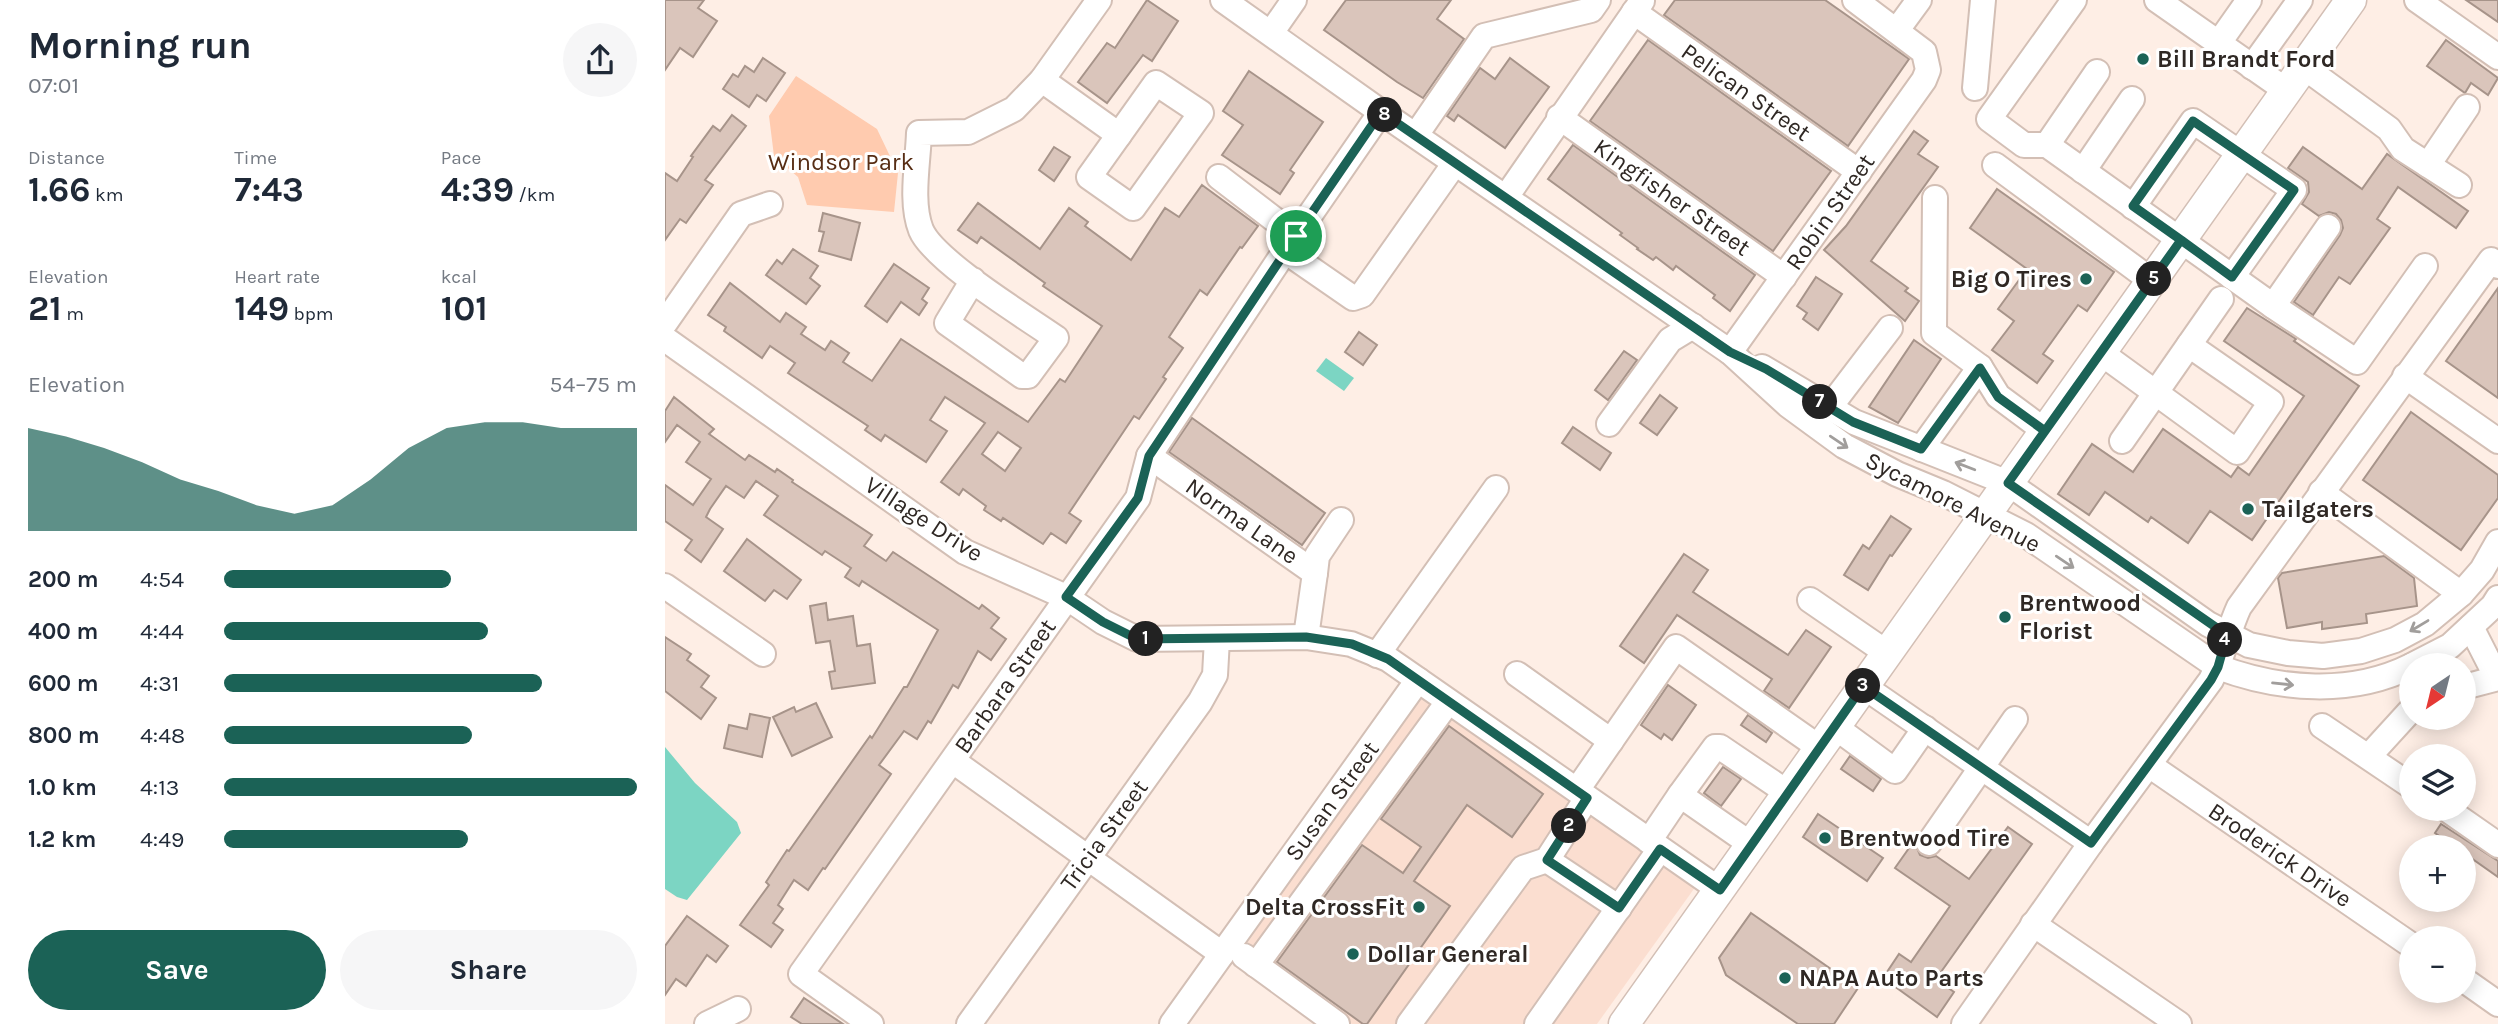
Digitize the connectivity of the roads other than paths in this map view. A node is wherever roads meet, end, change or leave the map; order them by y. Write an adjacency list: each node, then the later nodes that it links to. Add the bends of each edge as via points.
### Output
1 (1098, 0): 23 (street)
2 (1223, 0): 15 (street, Sycamore Avenue)
3 (1294, 0): 17 (street)
4 (1598, 0): 31 (street, via 1591,10 1484,36)
5 (1855, 0): 16 (street)
6 (1919, 0): 16 (street)
7 (1983, 0): 24 (street)
8 (2074, 0): 32 (street, via 1989,119 2024,145)
9 (2157, 0): 18 (street)
10 (2249, 0): 18 (street)
11 (2300, 0): 20 (street)
12 (2351, 0): 21 (main road)
13 (2417, 0): 19 (street)
14 (1638, 6): 29 (street); 38 (street, Pelican Street)
15 (1254, 8): 17 (street, Sycamore Avenue)
16 (1897, 30): 38 (street, Robin Street, via 1924,52 1928,70)
17 (1271, 33): 28 (street, Sycamore Avenue)
18 (2218, 44): 20 (street)
19 (2498, 57)
20 (2252, 67): 25 (street)
21 (2304, 67): 25 (main road); 36 (street, via 2389,129 2403,149)
22 (2098, 72): 32 (street)
23 (1042, 80): 30 (street); 51 (street, via 1014,109 968,132 919,133 916,209 921,229 927,241)
24 (1975, 88)
25 (2287, 91): 33 (main road)
26 (2132, 99): 37 (street)
27 (2467, 107): 36 (street)
28 (1381, 112): 31 (street, Sycamore Avenue); 47 (street, Barbara Street)
29 (1559, 117): 41 (street); 50 (street, Kingfisher Street)
30 (1119, 135): 30 (street, via 1156,83 1201,113 1133,208 1090,177)
31 (1416, 135): 34 (street, Sycamore Avenue)
32 (2047, 145): 37 (street)
33 (2242, 154): 44 (street, via 2193,121); 46 (main road); 53 (street, via 2294,190)
34 (1455, 163): 41 (street, Sycamore Avenue); 47 (street, via 1362,295 1353,298)
35 (1995, 165): 52 (street)
36 (2428, 165): 40 (street)
37 (2083, 171): 44 (street)
38 (1859, 172): 50 (street, Robin Street)
39 (1219, 177): 47 (street)
40 (2459, 185)
41 (1506, 197): 56 (street, Sycamore Avenue)
42 (1935, 198): 62 (street, via 1934,333)
43 (770, 204): 55 (street, via 741,214)
44 (2133, 206): 46 (street)
45 (2329, 227): 54 (street)
46 (2181, 240): 52 (main road); 53 (street)
47 (1291, 243): 71 (street, Barbara Street)
48 (2425, 265): 54 (street, via 2357,362)
49 (2498, 266): 63 (street, via 2490,260)
50 (1784, 277): 60 (street, Robin Street)
51 (973, 280)
52 (2152, 281): 61 (main road)
53 (2226, 288): 54 (street); 59 (street)
54 (2273, 306)
55 (665, 323)
56 (1693, 326): 60 (street, Sycamore Avenue); 66 (street, via 1670,340)
57 (1889, 328): 65 (street)
58 (665, 339): 81 (street, Village Drive, via 965,552)
59 (2189, 345): 64 (street); 64 (street, via 2271,402 2237,452)
60 (1730, 352): 65 (street, Sycamore Avenue); 75 (street, Sycamore Avenue, one-way to 75, via 1788,405 1844,446)
61 (2101, 353): 64 (street); 67 (main road)
62 (1980, 368): 67 (street, via 1998,397); 70 (street)
63 (2405, 376): 69 (street); 74 (street)
64 (2156, 392): 68 (street)
65 (1829, 408): 70 (street, Sycamore Avenue)
66 (1609, 424)
67 (2045, 431): 72 (main road)
68 (2122, 441)
69 (2498, 441)
70 (1921, 449): 72 (street, Sycamore Avenue, one-way to 70)
71 (1149, 456): 78 (street, Norma Lane); 81 (street, Barbara Street, via 1138,498)
72 (2008, 483): 75 (main road); 85 (street, Sycamore Avenue)
73 (1496, 488): 91 (street)
74 (2321, 492): 80 (street); 85 (street, via 2239,607)
75 (1985, 514): 88 (main road); 92 (street, Sycamore Avenue, one-way to 92, via 2026,535)
76 (1341, 520): 78 (street, via 1317,555)
77 (2498, 542): 80 (street, Sycamore Avenue)
78 (1315, 573): 86 (street, Norma Lane)
79 (665, 586): 90 (street)
80 (2461, 594): 85 (street, Sycamore Avenue, one-way to 85, via 2425,624 2396,640 2361,650 2323,656 2288,653)
81 (1066, 597): 87 (street, Village Drive, via 1137,639); 107 (street, Barbara Street)
82 (2498, 598): 84 (street, Sycamore Avenue)
83 (1811, 600): 88 (street)
84 (2471, 626): 89 (street, Sycamore Avenue); 95 (street)
85 (2227, 635): 92 (street)
86 (1306, 637): 87 (street, Village Drive); 91 (street, Village Drive, via 1352,644)
87 (1217, 639): 120 (street, Tricia Street, via 1215,676 1200,702)
88 (1887, 653): 98 (main road)
89 (2435, 653)
90 (763, 654)
91 (1377, 654): 96 (street, Village Drive)
92 (2218, 667): 93 (street, Sycamore Avenue, one-way to 93, via 2285,686 2344,686); 108 (street)
93 (2399, 672)
94 (1517, 674): 105 (street)
95 (2497, 678): 97 (street)
96 (1418, 680): 99 (street, Village Drive); 126 (street, Susan Street)
97 (2476, 684)
98 (1863, 686): 103 (street); 104 (main road)
99 (1448, 702): 112 (street, Village Drive); 127 (street)
100 (2015, 719): 109 (street)
101 (2399, 723): 106 (street)
102 (2322, 726): 106 (street)
103 (1925, 728): 104 (street, via 1895,771); 109 (street)
104 (1827, 737): 105 (street, via 1676,647); 111 (main road)
105 (1611, 741): 112 (street)
106 (2369, 757): 110 (street)
107 (953, 761): 120 (street); 132 (street, Barbara Street, via 801,974)
108 (2149, 765): 116 (street); 125 (street, Broderick Drive)
109 (1981, 767): 115 (street); 116 (street)
110 (2399, 778)
111 (1788, 793): 113 (street, via 1715,747); 118 (main road)
112 (1582, 794): 117 (street, Village Drive); 121 (street)
113 (1680, 795): 117 (street); 118 (street)
114 (2464, 821): 119 (street)
115 (1929, 843)
116 (2091, 843): 124 (street)
117 (1655, 845): 122 (street, Village Drive); 123 (street)
118 (1752, 845): 122 (main road)
119 (2498, 845)
120 (1087, 859): 126 (street); 133 (street, Tricia Street)
121 (1547, 860): 123 (street); 136 (street, via 1523,868)
122 (1720, 890): 138 (main road)
123 (1619, 908): 137 (street)
124 (2033, 924): 139 (street); 140 (street)
125 (2399, 936)
126 (1225, 950): 127 (street); 134 (street, Susan Street)
127 (1255, 965): 135 (street)
128 (2476, 988): 129 (street)
129 (2498, 1004)
130 (738, 1009): 131 (street)
131 (707, 1024)
132 (871, 1024)
133 (969, 1024)
134 (1172, 1024)
135 (1337, 1024)
136 (1409, 1024)
137 (1538, 1024)
138 (1625, 1024)
139 (1964, 1024)
140 (2179, 1024)

